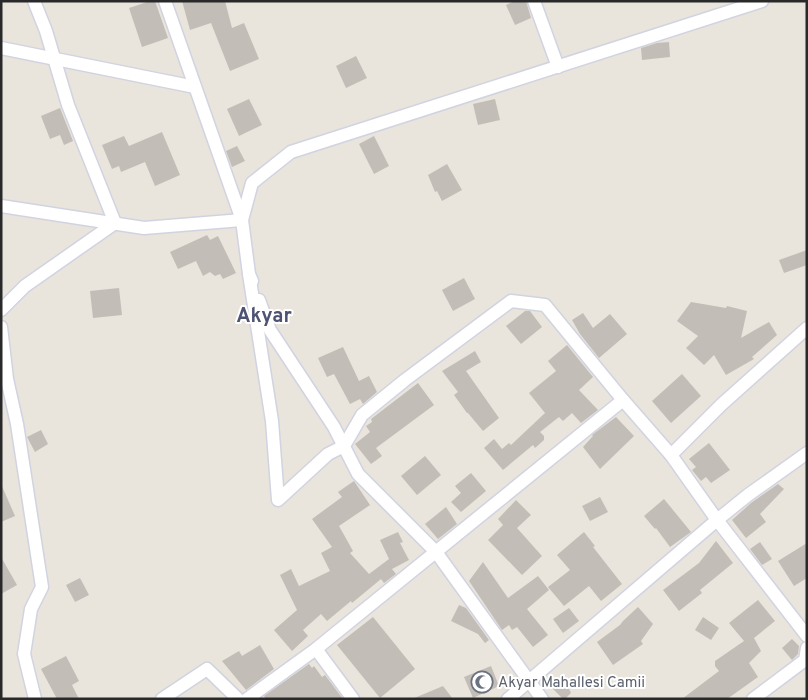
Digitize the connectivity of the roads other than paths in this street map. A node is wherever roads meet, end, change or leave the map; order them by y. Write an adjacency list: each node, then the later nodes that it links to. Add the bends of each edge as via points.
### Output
1 (34, 1): 6 (street)
2 (165, 1): 8 (street)
3 (534, 1): 7 (street)
4 (762, 1): 7 (street)
5 (1, 48): 6 (street)
6 (54, 58): 8 (street); 11 (street, via 68,105)
7 (558, 67): 10 (street, via 292,152 252,183)
8 (196, 87): 10 (street)
9 (1, 206): 11 (street)
10 (242, 220): 11 (street, via 144,228); 12 (street)
11 (115, 223): 13 (street, via 25,286)
12 (249, 274): 17 (street, via 270,330); 17 (street, via 272,421 278,500 328,454)
13 (1, 310)
14 (1, 327): 27 (street, via 42,586 31,609 24,654)
15 (807, 328): 19 (street)
16 (623, 400): 17 (street, via 545,305 511,301 362,415); 19 (street); 21 (street)
17 (344, 446): 21 (street, via 358,474)
18 (807, 453): 20 (street)
19 (671, 455): 20 (street)
20 (717, 520): 22 (street); 26 (street)
21 (436, 552): 25 (street); 26 (street)
22 (803, 622): 23 (street)
23 (807, 636)
24 (807, 648): 34 (street, via 805,660)
25 (316, 649): 30 (street); 31 (street)
26 (529, 682): 32 (street); 33 (street)
27 (34, 699)
28 (162, 699): 29 (street, via 207,669)
29 (238, 699)
30 (247, 699)
31 (353, 699)
32 (508, 699)
33 (542, 699)
34 (753, 699)

